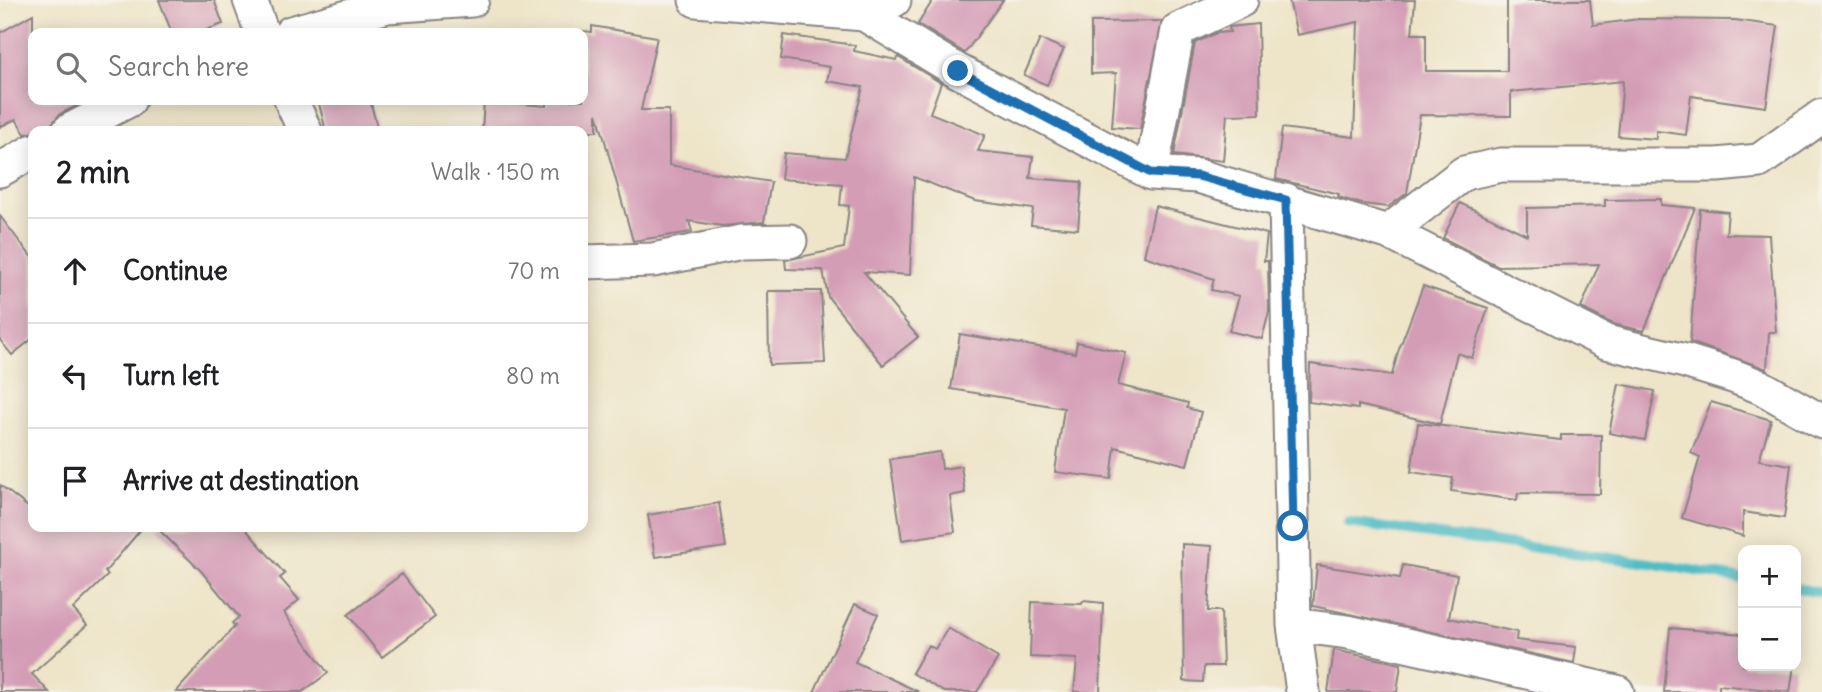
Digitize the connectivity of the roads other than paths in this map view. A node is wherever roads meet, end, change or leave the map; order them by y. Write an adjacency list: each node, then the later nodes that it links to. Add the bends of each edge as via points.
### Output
1 (250, 0): 8 (street)
2 (472, 0): 9 (street, via 387,6)
3 (696, 0): 6 (street)
4 (894, 0): 7 (street)
5 (1241, 0): 17 (street, via 1178,30)
6 (782, 5): 7 (street)
7 (864, 14): 17 (street, via 958,71)
8 (260, 28)
9 (309, 28)
10 (119, 105): 13 (street)
11 (293, 105): 14 (street)
12 (1822, 116): 19 (street, via 1759,161 1501,165 1464,173)
13 (79, 126)
14 (303, 126)
15 (28, 154): 16 (street)
16 (0, 170)
17 (1151, 173): 18 (street, via 1198,176)
18 (1286, 200): 19 (street); 23 (street)
19 (1388, 232): 22 (street, via 1606,342 1733,376)
20 (790, 241): 21 (street, via 742,242 653,260)
21 (588, 262)
22 (1822, 422)
23 (1294, 625): 24 (street); 25 (street, via 1348,632)
24 (1303, 692)
25 (1616, 692)

